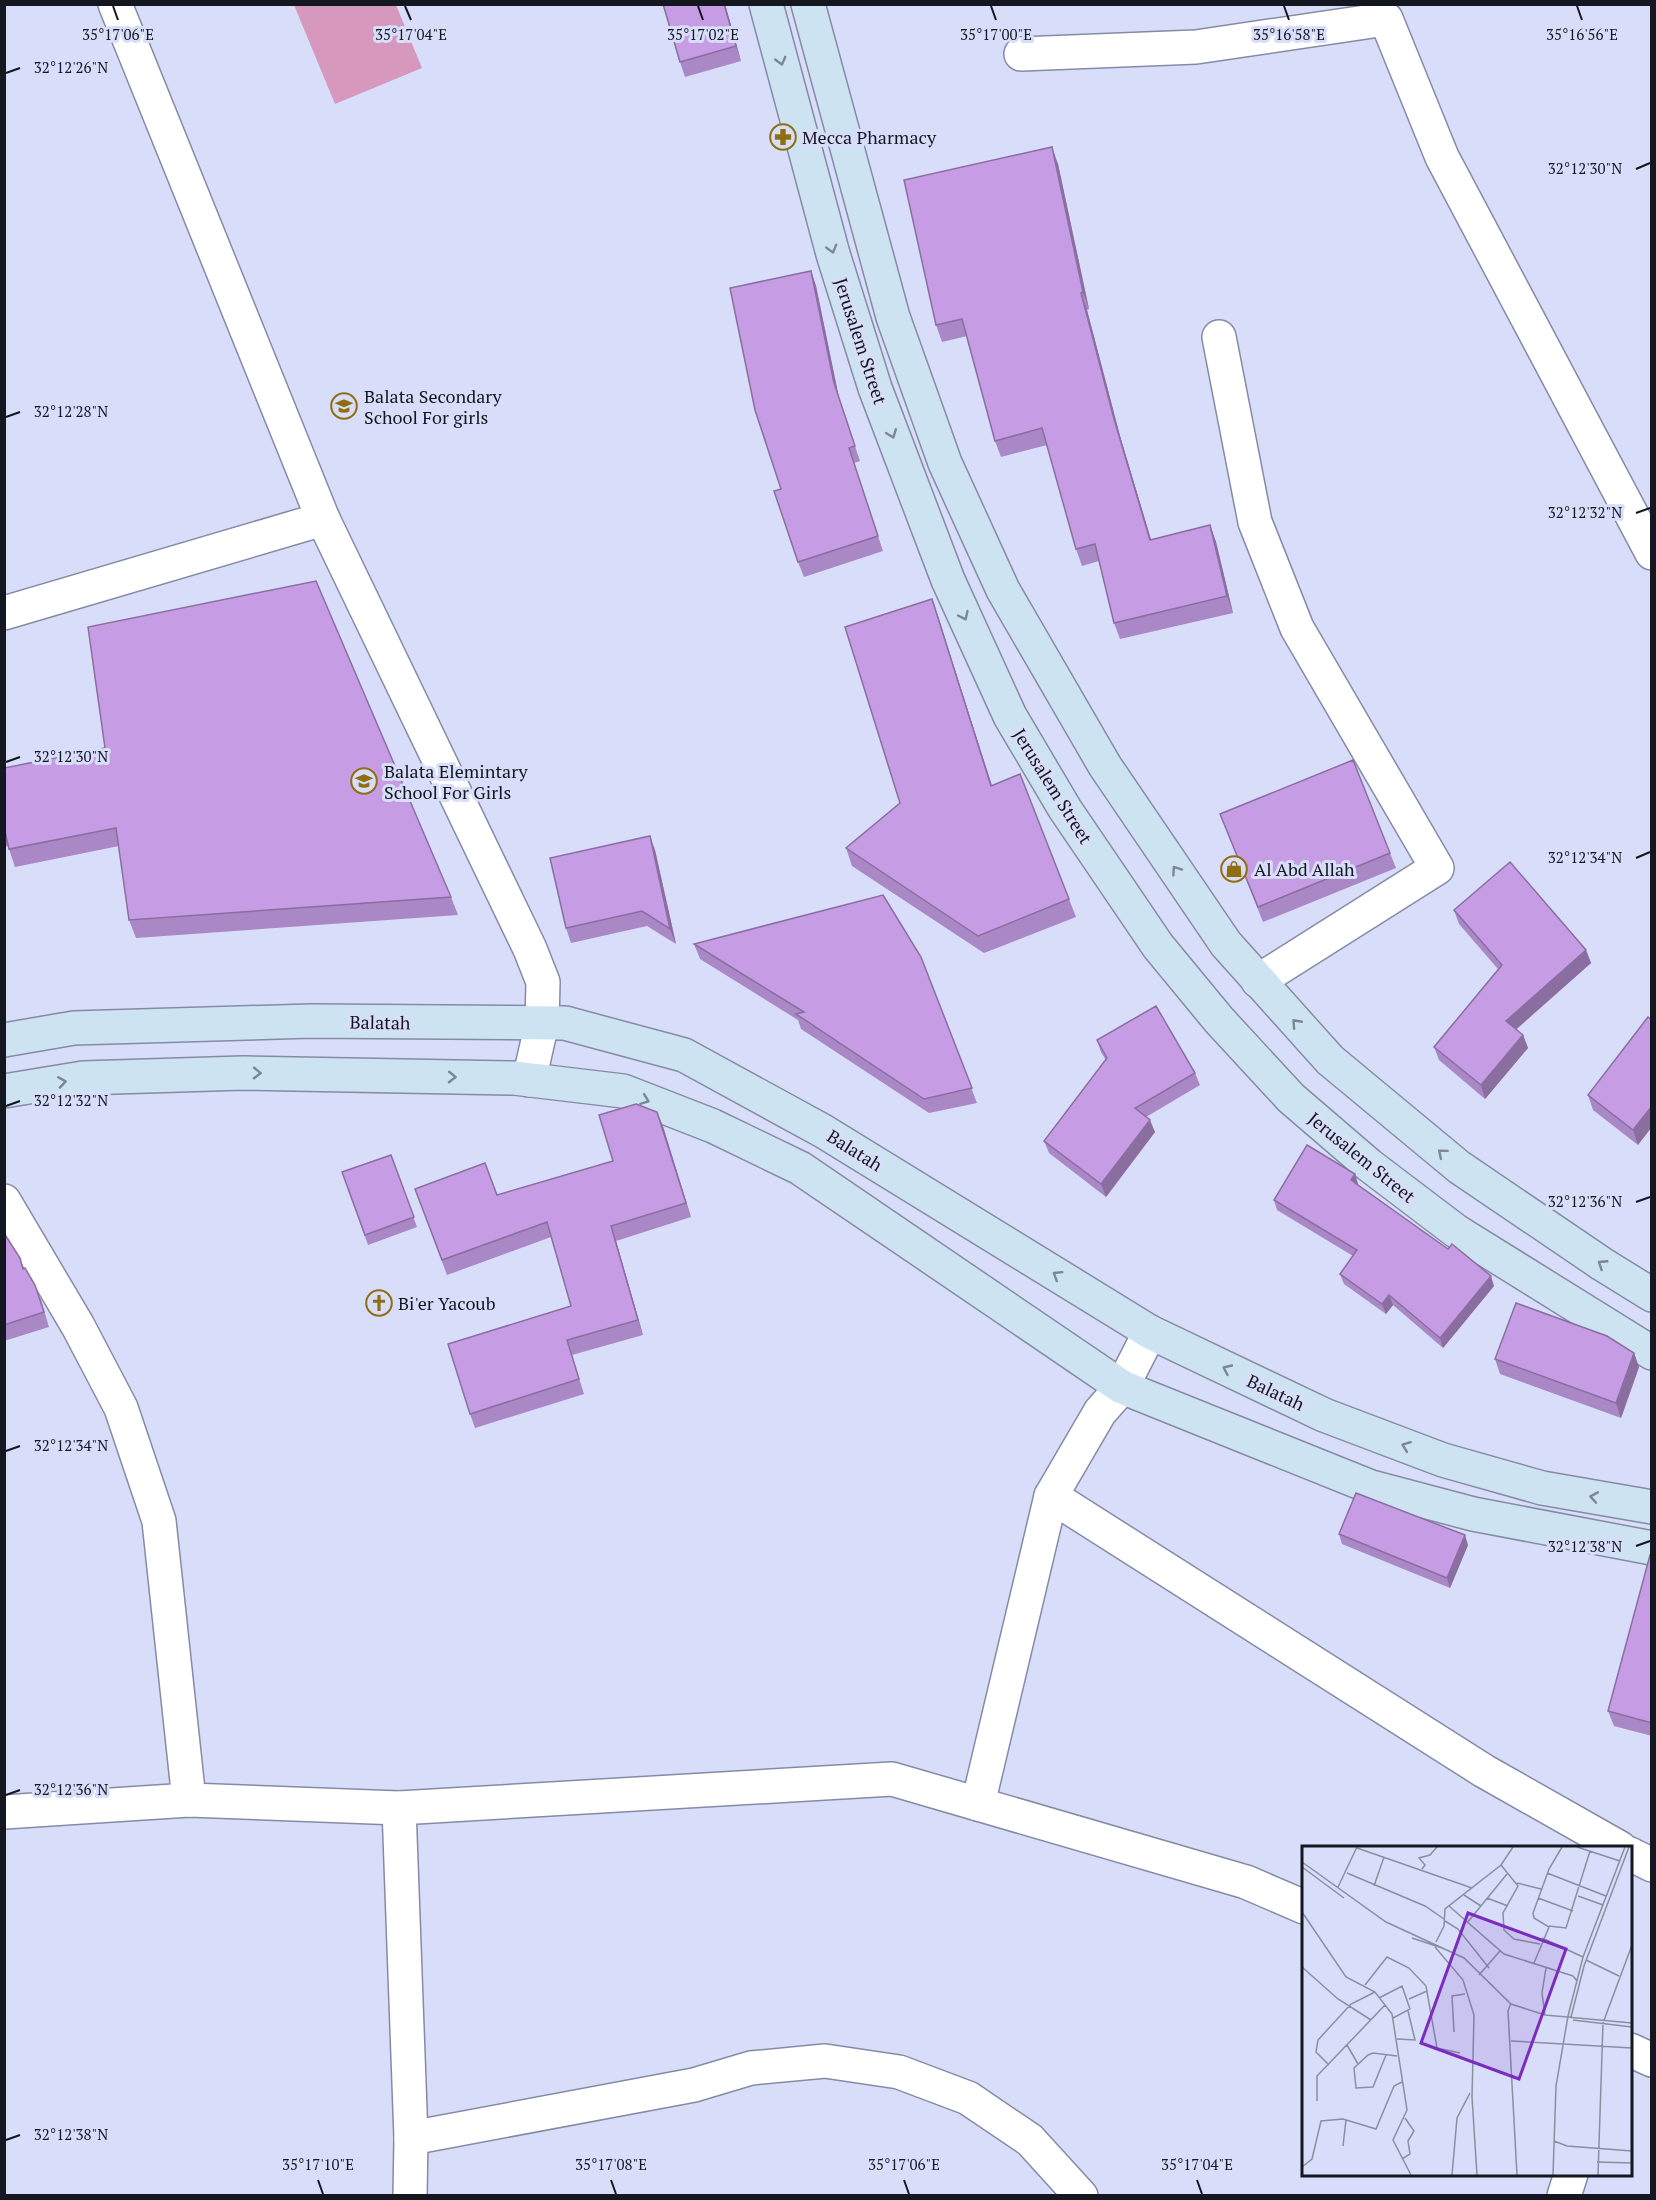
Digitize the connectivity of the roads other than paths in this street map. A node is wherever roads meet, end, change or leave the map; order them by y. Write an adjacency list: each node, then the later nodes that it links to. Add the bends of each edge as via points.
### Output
1 (115, 4): 6 (street)
2 (766, 4): 17 (main road, Jerusalem Street, one-way to 17, via 833,254 875,388 948,580 1010,716 1065,809 1158,946 1291,1098 1369,1165 1456,1231)
3 (807, 4): 9 (main road, one-way to 3, via 1226,945 1106,766 998,580 945,463 893,317)
4 (1022, 54): 7 (street, via 1196,47 1386,20 1442,157)
5 (1220, 337): 9 (street, via 1255,522 1297,628 1437,868)
6 (324, 519): 8 (street); 10 (street, via 530,949 543,982)
7 (1652, 553)
8 (4, 613)
9 (1258, 981): 15 (main road, one-way to 9, via 1459,1167 1330,1060)
10 (542, 1023): 11 (main road, Balatah, via 311,1021 86,1027); 12 (street); 16 (main road, Balatah, one-way to 10, via 823,1131 684,1055 565,1023)
11 (4, 1040)
12 (529, 1080): 13 (main road, one-way to 12, via 83,1078 243,1073); 18 (main road, one-way to 18, via 623,1091 713,1126 800,1168)
13 (4, 1090)
14 (4, 1200): 22 (street, via 122,1408 159,1521)
15 (1652, 1294)
16 (1150, 1332): 18 (street); 20 (main road, Balatah, one-way to 16, via 1542,1488 1443,1460 1324,1415)
17 (1652, 1353)
18 (1122, 1386): 19 (street, via 1100,1412); 21 (main road, via 1371,1487 1473,1514)
19 (1051, 1496): 23 (street); 26 (street, via 1484,1772)
20 (1652, 1507)
21 (1652, 1548)
22 (189, 1800): 24 (street); 25 (street)
23 (978, 1804): 24 (street, via 892,1779); 29 (street, via 1246,1882)
24 (399, 1808): 32 (street)
25 (4, 1812)
26 (1616, 1846)
27 (1632, 1855): 28 (street)
28 (1652, 1865)
29 (1302, 1906)
30 (1632, 2051): 31 (street)
31 (1652, 2060)
32 (411, 2138): 34 (street); 35 (street, via 694,2085 751,2068 825,2061 899,2072 968,2098 1030,2140)
33 (1571, 2176): 36 (street)
34 (410, 2196)
35 (1081, 2196)
36 (1564, 2196)

